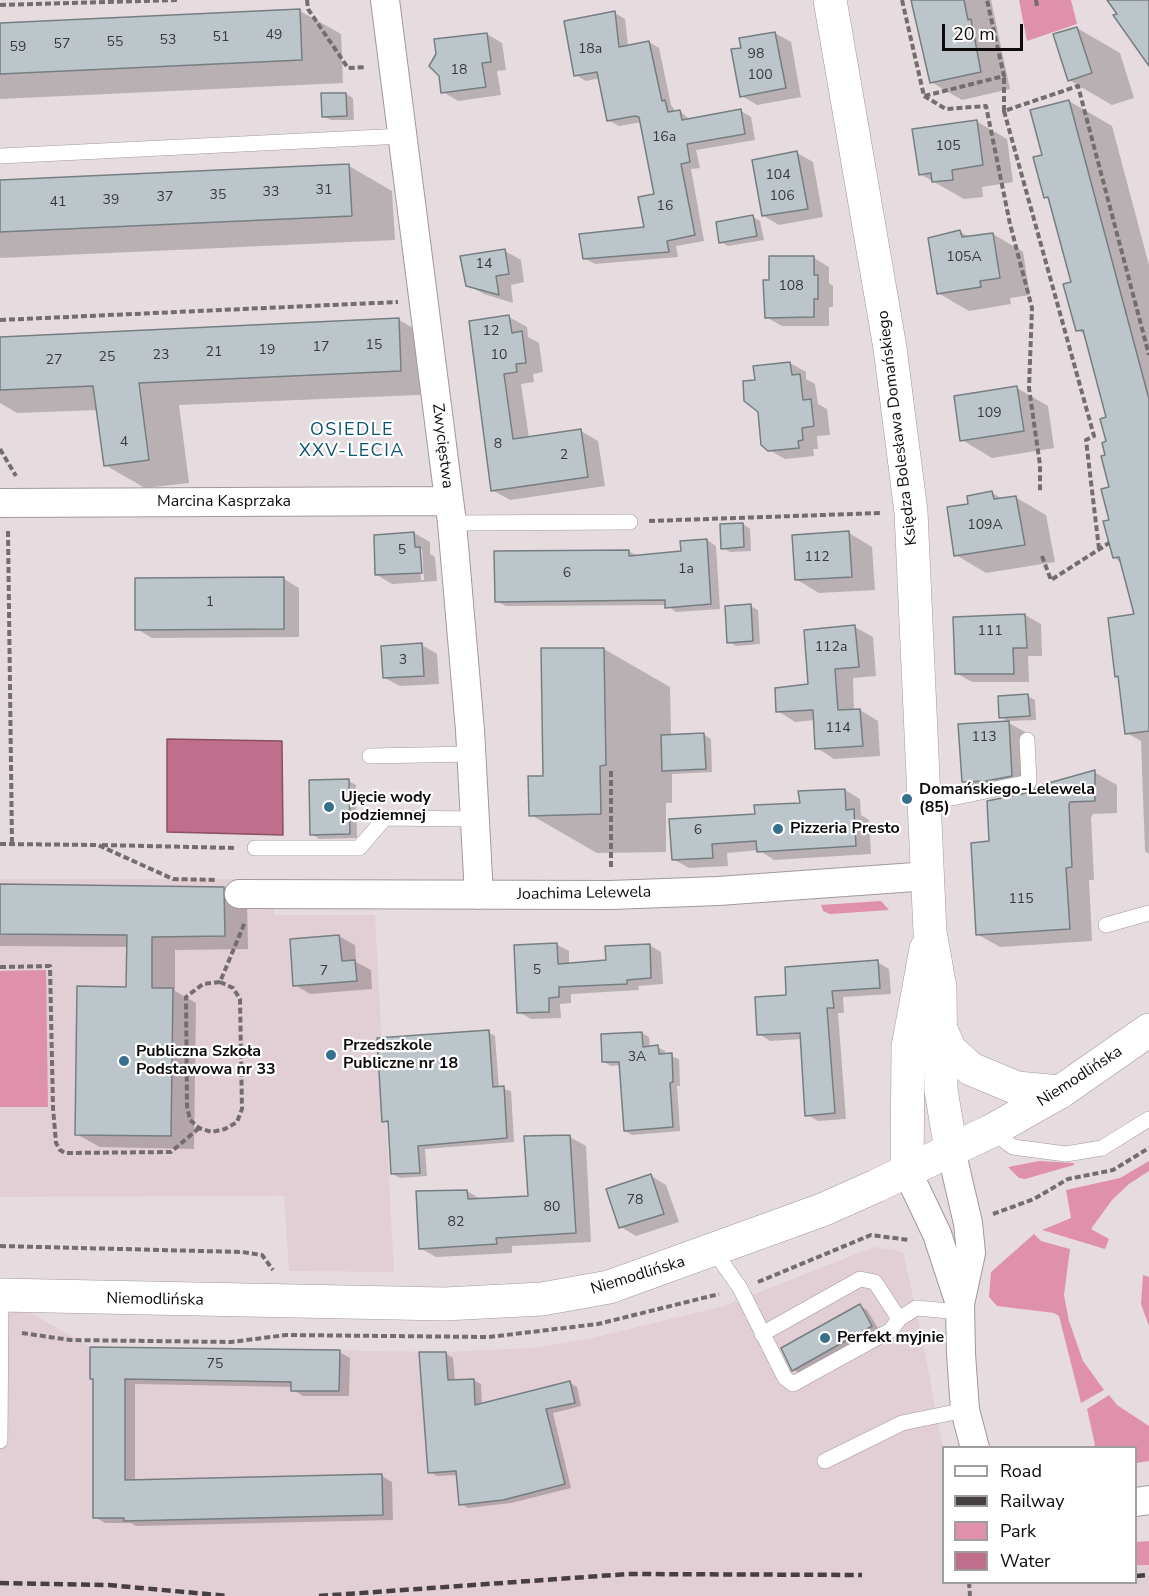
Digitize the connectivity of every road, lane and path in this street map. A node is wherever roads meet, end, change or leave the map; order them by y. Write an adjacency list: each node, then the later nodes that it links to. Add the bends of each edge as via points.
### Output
1 (179, 0): 8 (path)
2 (307, 0): 10 (path, via 308,9 348,68)
3 (386, 0): 10 (street, Zwycięstwa)
4 (830, 0): 31 (street, Księdza Bolesława Domańskiego, via 885,313 911,512)
5 (902, 0): 12 (path)
6 (987, 0): 11 (path)
7 (1036, 0): 9 (path)
8 (0, 5)
9 (1037, 6)
10 (394, 65): 14 (street, Zwycięstwa)
11 (1004, 76): 12 (path); 13 (path)
12 (924, 96): 19 (path, via 946,109 986,106 1032,308 1029,388)
13 (1004, 111): 18 (path, via 1078,86); 25 (path, via 1094,436 1086,440)
14 (403, 136): 15 (lane); 16 (street, Zwycięstwa)
15 (0, 156)
16 (423, 301): 17 (path); 21 (street, Zwycięstwa)
17 (0, 320)
18 (1149, 355)
19 (1040, 492)
20 (4, 503): 21 (street, Marcina Kasprzaka); 34 (path)
21 (450, 512): 23 (lane, Marcina Kasprzaka); 28 (street, Zwycięstwa)
22 (890, 512): 23 (path)
23 (630, 522)
24 (1109, 543): 25 (path)
25 (1099, 549): 26 (path, via 1051,580)
26 (1042, 556)
27 (1027, 740): 31 (lane, via 1029,782)
28 (471, 754): 29 (lane); 32 (street, Zwycięstwa)
29 (370, 756)
30 (611, 770): 39 (path)
31 (925, 800): 37 (street, Księdza Bolesława Domańskiego)
32 (475, 819): 36 (lane, via 385,818 358,848); 38 (street, Zwycięstwa)
33 (0, 844): 34 (path)
34 (12, 844): 35 (path)
35 (98, 845): 36 (path); 40 (path, via 173,879 232,880)
36 (255, 848)
37 (929, 876): 39 (street, Joachima Lelewela); 43 (street, Księdza Bolesława Domańskiego)
38 (479, 895): 39 (street, Joachima Lelewela); 40 (street, Joachima Lelewela)
39 (611, 895)
40 (244, 903): 45 (path)
41 (1149, 913): 42 (lane)
42 (1107, 925)
43 (930, 932): 47 (street, Księdza Bolesława Domańskiego, via 940,988); 54 (street, Księdza Bolesława Domańskiego, via 908,1047)
44 (0, 967): 50 (path, via 50,966 53,1108 60,1150 171,1152)
45 (220, 982): 50 (path, via 203,984 186,997 187,1106 190,1120); 50 (path, via 233,988 240,999 242,1109 237,1122 225,1129 212,1132)
46 (1149, 1030): 48 (street, Niemodlińska)
47 (942, 1032): 48 (street, Księdza Bolesława Domańskiego, via 950,1050 971,1069 1017,1088); 53 (street, Księdza Bolesława Domańskiego, via 941,1090)
48 (1060, 1092): 51 (street, Niemodlińska)
49 (1149, 1119): 51 (lane, via 1102,1148 1066,1154 1013,1147)
50 (199, 1128)
51 (992, 1131): 53 (street, Niemodlińska)
52 (1149, 1148): 55 (path, via 1113,1170 1068,1179)
53 (951, 1150): 54 (street, Niemodlińska); 60 (street, via 971,1253)
54 (907, 1171): 57 (street, Niemodlińska, via 822,1210); 60 (street, via 937,1234)
55 (986, 1217)
56 (0, 1246): 58 (path, via 242,1252 262,1255)
57 (714, 1251): 59 (street, Niemodlińska, via 609,1287 499,1302 246,1302); 62 (lane, via 740,1288)
58 (274, 1271)
59 (0, 1295): 64 (lane)
60 (960, 1308): 61 (lane, via 916,1308); 63 (street)
61 (899, 1319): 62 (lane, via 875,1281 860,1279); 62 (lane, via 891,1330 794,1384 785,1378)
62 (762, 1334)
63 (965, 1410): 65 (street); 66 (lane, via 902,1424)
64 (0, 1441)
65 (974, 1446)
66 (825, 1461)

